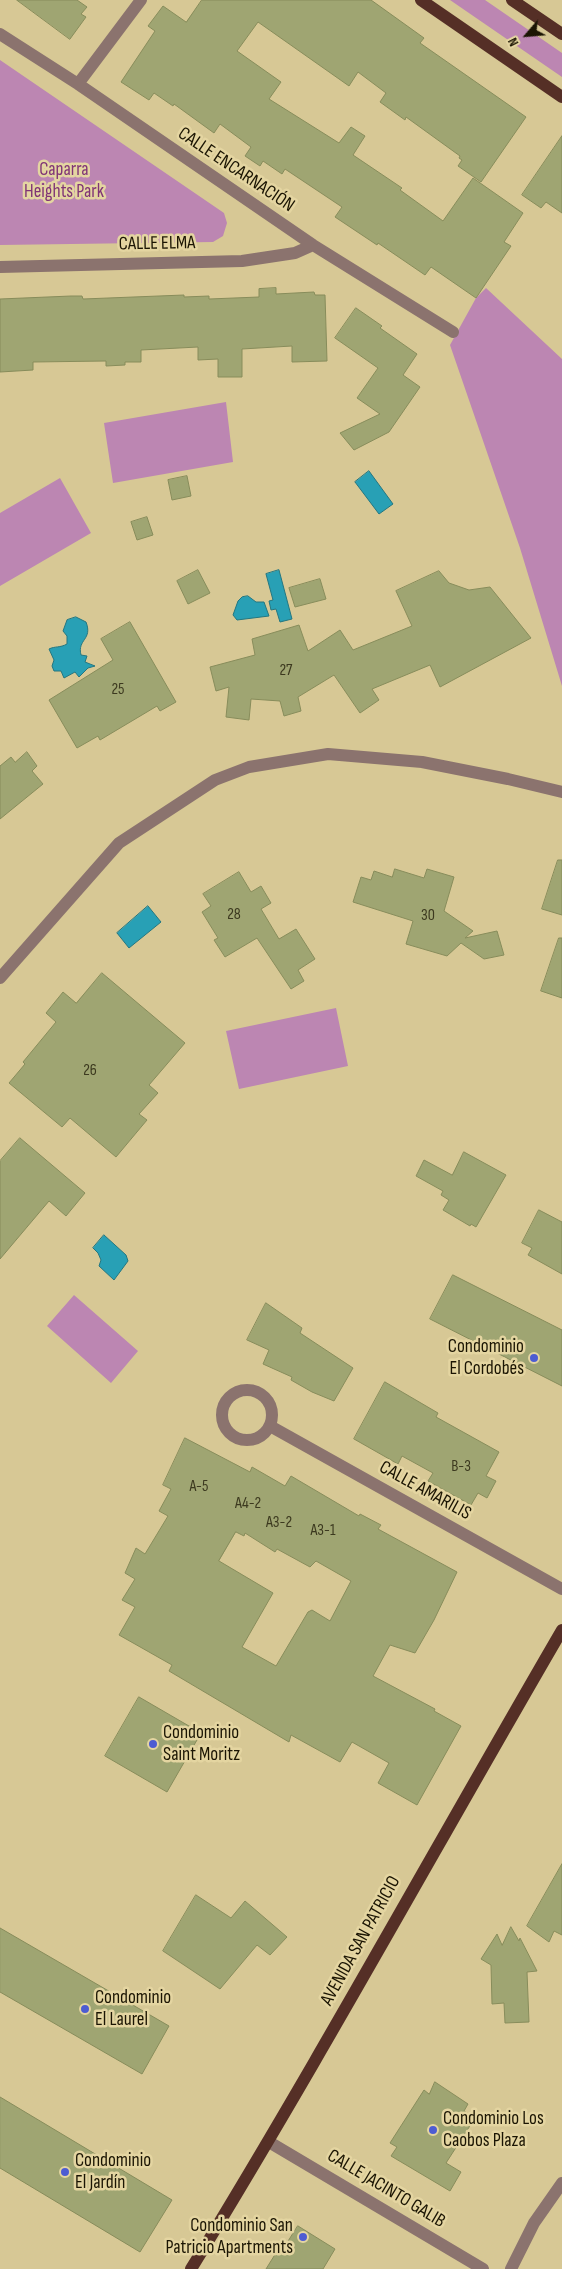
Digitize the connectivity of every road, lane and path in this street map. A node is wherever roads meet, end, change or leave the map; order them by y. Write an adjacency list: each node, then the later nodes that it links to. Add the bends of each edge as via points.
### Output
1 (141, 0): 6 (street)
2 (422, 0): 7 (main road)
3 (512, 0): 5 (main road)
4 (0, 34): 6 (street, CALLE ENCARNACIÓN)
5 (562, 34)
6 (78, 84): 8 (street, CALLE ENCARNACIÓN)
7 (562, 97)
8 (312, 245): 9 (street, CALLE ELMA, via 294,253 242,261); 10 (street, CALLE ENCARNACIÓN)
9 (0, 267)
10 (453, 332)
11 (562, 792): 12 (street, via 422,762 328,754 249,767 216,780 119,843)
12 (0, 978)
13 (270, 1426): 13 (street, via 272,1410 269,1402 257,1392 248,1390 233,1394 223,1406 223,1424 233,1437 241,1440 258,1438); 14 (street, CALLE AMARILIS)
14 (562, 1589)
15 (562, 1630): 16 (main road, AVENIDA SAN PATRICIO)
16 (269, 2142): 18 (main road, AVENIDA SAN PATRICIO); 19 (street, CALLE JACINTO GALIB)
17 (562, 2183): 20 (street, via 534,2223)
18 (191, 2269)
19 (483, 2269)
20 (511, 2269)

